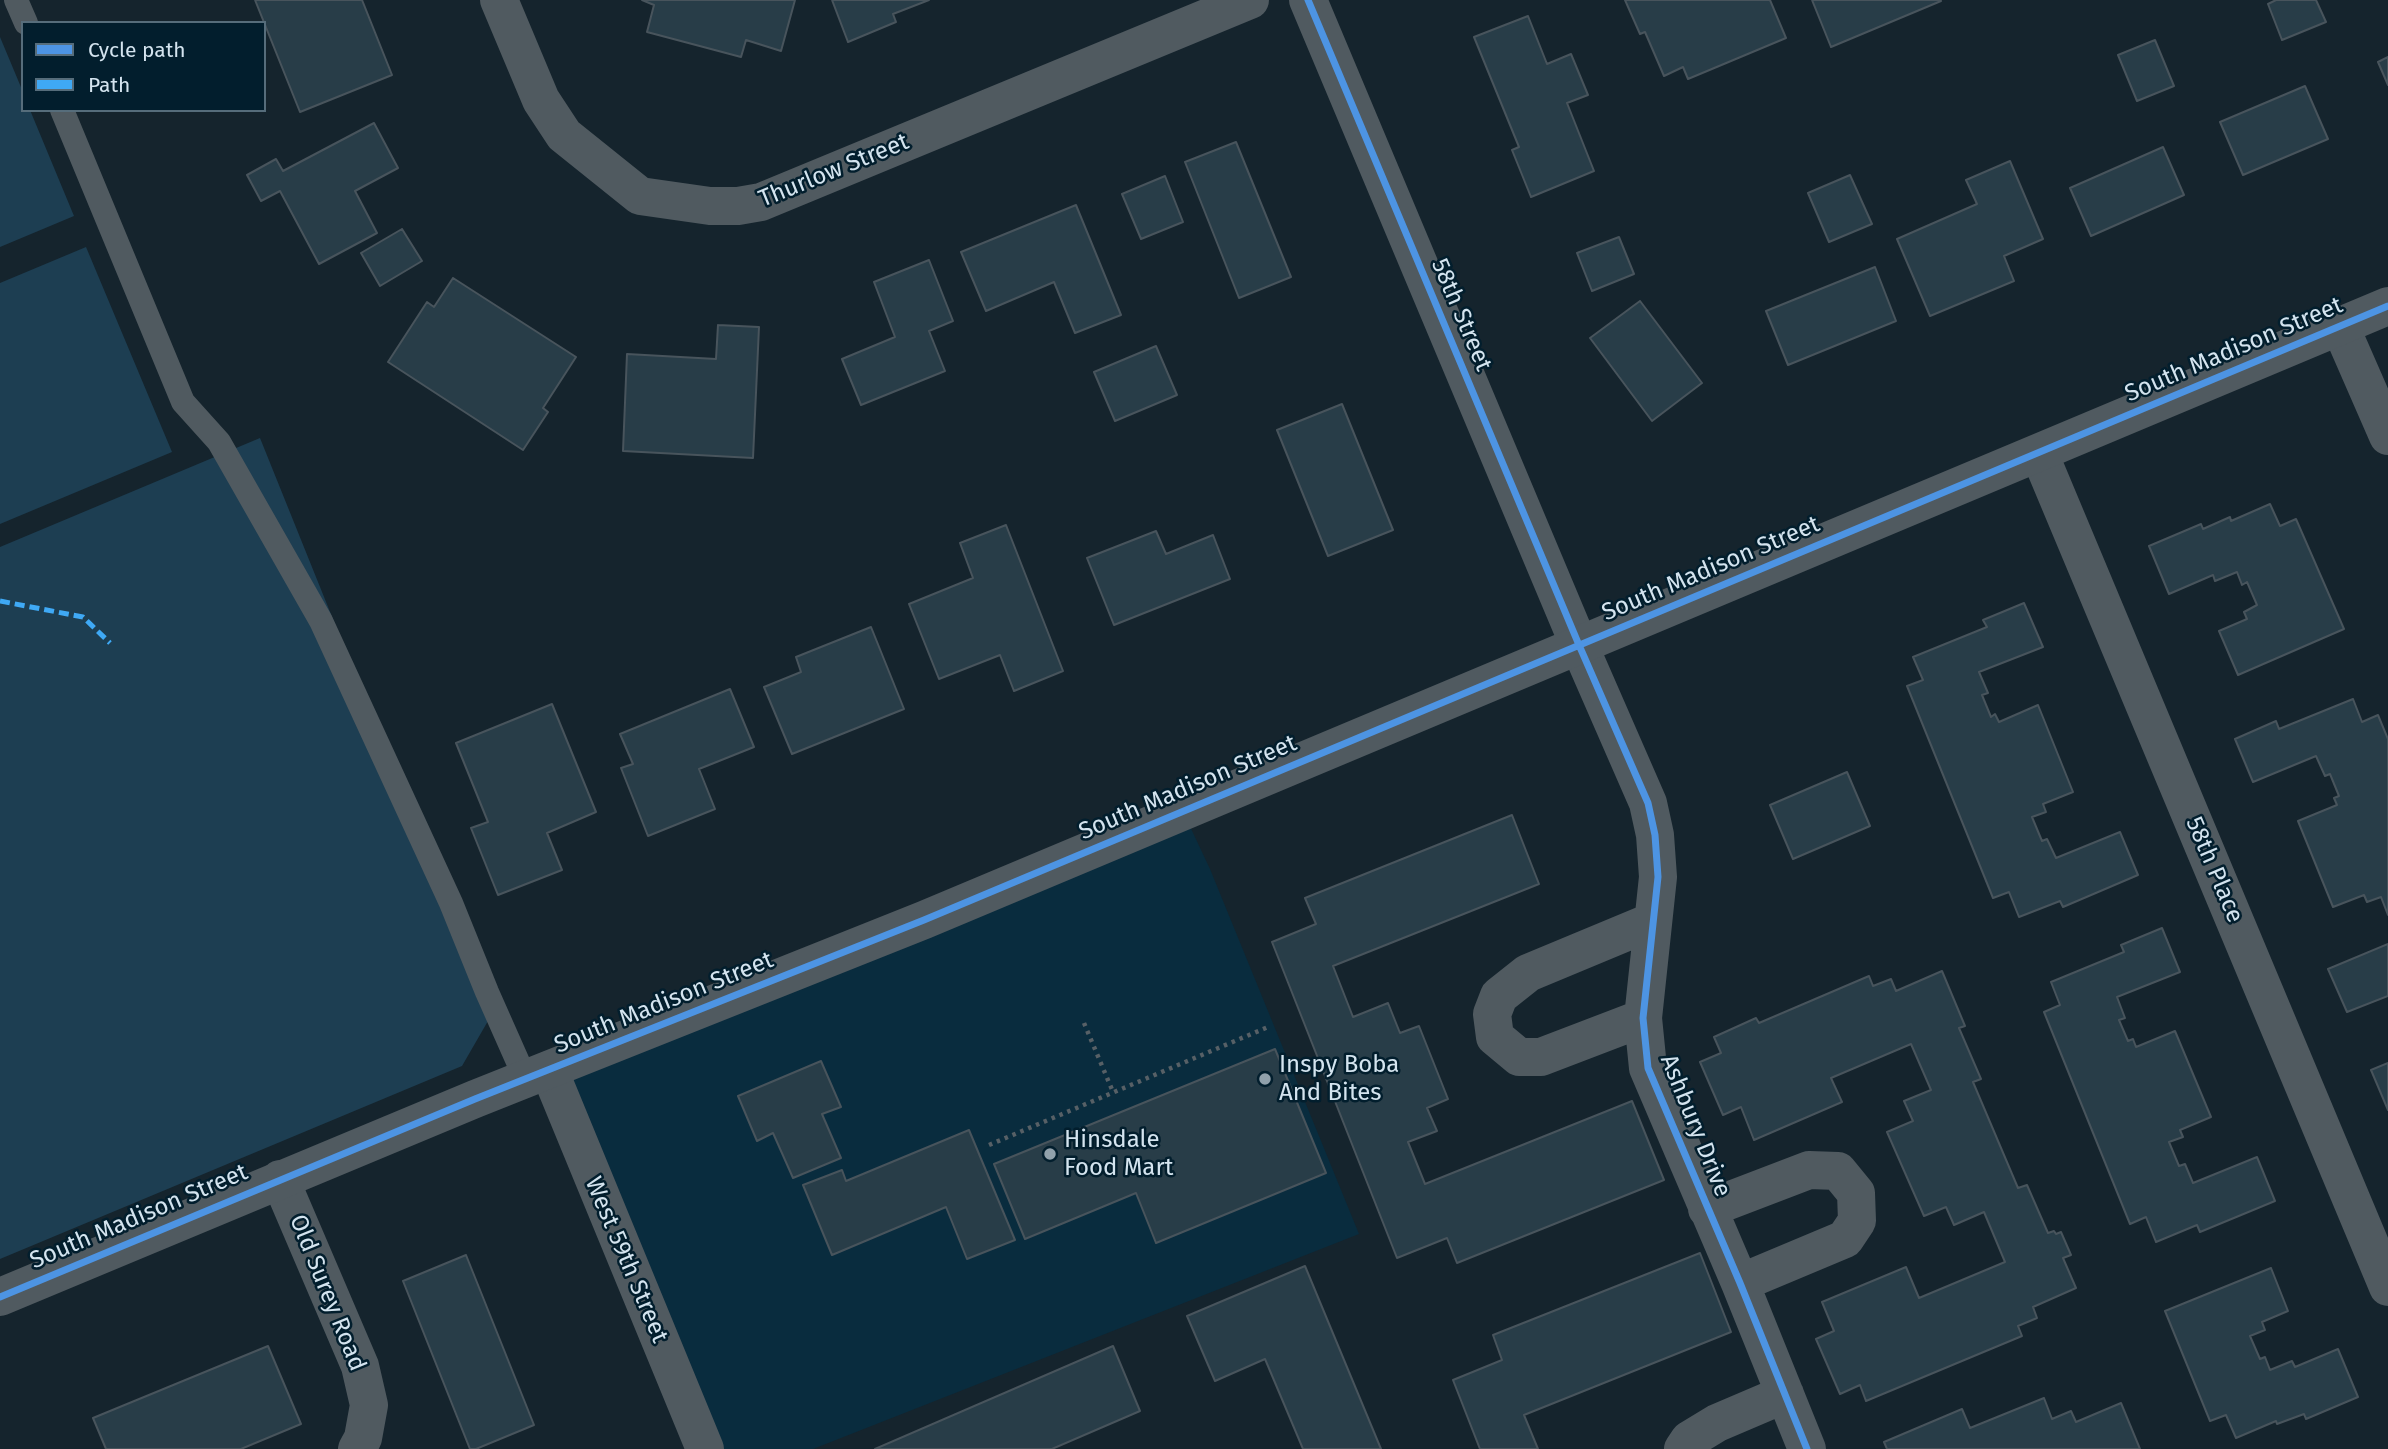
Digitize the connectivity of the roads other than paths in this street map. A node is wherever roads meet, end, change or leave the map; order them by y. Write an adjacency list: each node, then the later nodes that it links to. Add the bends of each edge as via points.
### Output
1 (16, 0): 5 (lane)
2 (499, 0): 3 (street, Thurlow Street, via 541,100 564,135 640,196 738,206 761,202)
3 (1250, 0)
4 (1308, 0): 11 (street, 58th Street)
5 (25, 21)
6 (63, 112): 14 (lane, via 183,402 219,442 321,621 487,992)
7 (2388, 306): 8 (street, South Madison Street)
8 (2340, 326): 9 (street); 10 (street, South Madison Street)
9 (2388, 436)
10 (2039, 453): 11 (street, South Madison Street); 18 (street, 58th Place)
11 (1578, 645): 12 (street, Ashbury Drive, via 1648,803 1658,877); 14 (street, South Madison Street, via 924,920)
12 (1653, 921): 13 (street, Ashbury Drive); 13 (street, via 1528,973 1499,996 1492,1014 1495,1037 1519,1057 1541,1057)
13 (1643, 1018): 16 (street, Ashbury Drive, via 1647,1068)
14 (537, 1075): 15 (street, South Madison Street); 22 (street, West 59th Street, via 561,1105)
15 (280, 1179): 19 (street, South Madison Street); 21 (street, Old Surey Road, via 360,1366 369,1405)
16 (1707, 1209): 17 (street, Ashbury Drive); 17 (street, via 1809,1170 1838,1171 1856,1193 1857,1221 1844,1238)
17 (1740, 1283): 20 (street, Ashbury Drive)
18 (2388, 1287)
19 (0, 1297)
20 (1785, 1394): 23 (street, via 1717,1423 1689,1440); 24 (street, Ashbury Drive)
21 (357, 1449)
22 (705, 1449)
23 (1683, 1449)
24 (1807, 1449)

